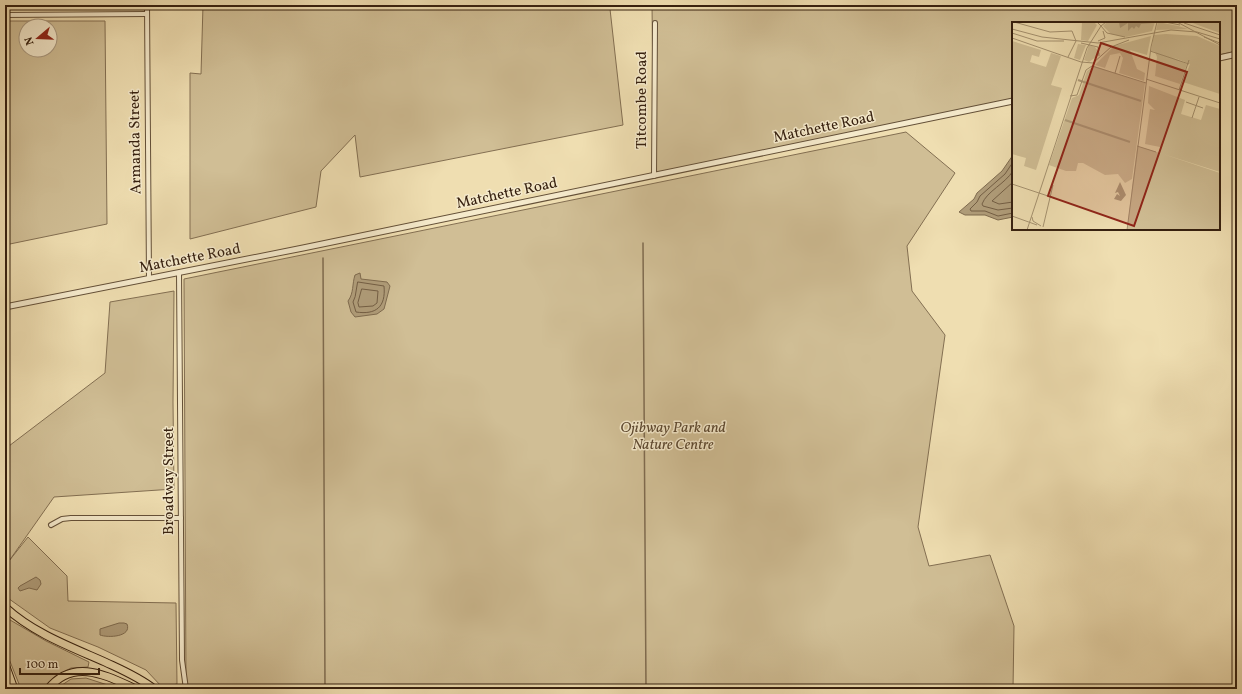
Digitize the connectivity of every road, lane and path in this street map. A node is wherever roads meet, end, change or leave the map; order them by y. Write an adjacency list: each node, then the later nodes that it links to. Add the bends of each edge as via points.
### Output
1 (147, 5): 2 (street, Armanda Street)
2 (147, 14): 3 (street); 10 (street, Armanda Street)
3 (5, 15)
4 (655, 23): 8 (street, Titcombe Road)
5 (1237, 54): 6 (street)
6 (1220, 58)
7 (1012, 100): 8 (street, Matchette Road)
8 (654, 176): 9 (street, Matchette Road)
9 (179, 273): 10 (street, Matchette Road); 12 (street, Broadway Street)
10 (149, 279): 11 (street, Matchette Road)
11 (5, 307)
12 (181, 518): 13 (street, via 72,518 62,519); 20 (street, Broadway Street, via 182,660)
13 (51, 525)
14 (5, 608): 19 (highway, via 38,631 129,673)
15 (5, 664): 16 (highway)
16 (14, 689)
17 (48, 689): 18 (highway, via 61,677 82,671 104,675)
18 (136, 689)
19 (154, 689)
20 (186, 689)

